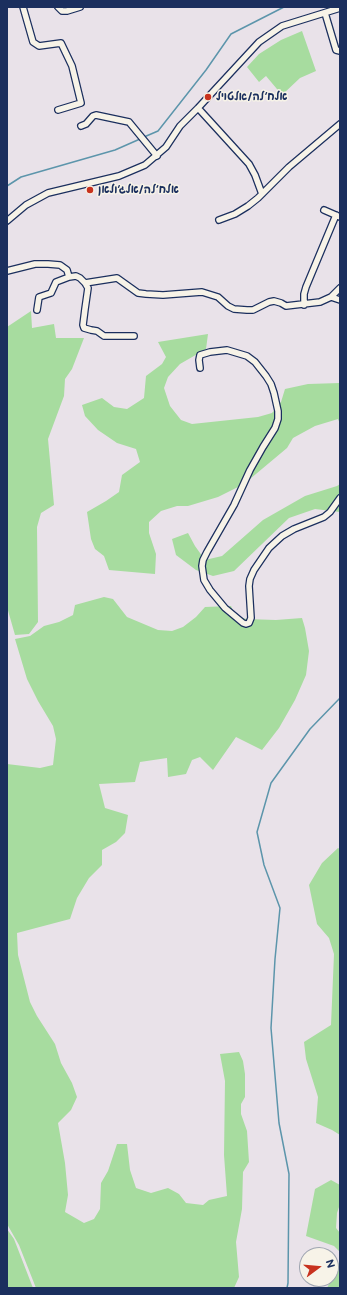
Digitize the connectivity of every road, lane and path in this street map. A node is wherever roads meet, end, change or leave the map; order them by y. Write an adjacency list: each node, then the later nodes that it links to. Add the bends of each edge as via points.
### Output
1 (23, 7): 8 (street, via 34,42 39,46 61,43 72,66 81,103)
2 (58, 7): 3 (street, via 62,11 67,11)
3 (80, 7)
4 (340, 8): 5 (street)
5 (324, 14): 6 (street, via 336,50); 7 (street, via 282,26 259,42)
6 (340, 51)
7 (198, 108): 11 (street); 12 (street, via 249,164)
8 (58, 110)
9 (340, 124): 12 (street, via 289,167)
10 (81, 126): 11 (street, via 96,115 129,122)
11 (156, 156): 15 (street, via 145,165 119,176 48,193 26,205)
12 (262, 194): 16 (street, via 235,214)
13 (324, 210): 14 (street)
14 (338, 216): 23 (street, via 306,287)
15 (7, 220)
16 (219, 220)
17 (7, 271): 18 (street, via 35,264 60,265 67,270)
18 (69, 277): 19 (street, via 76,276); 24 (street, via 56,282 51,293 39,297)
19 (85, 283): 23 (street, via 117,278 138,293 163,295 202,292 218,297 228,306 242,310 253,310 274,301 286,306); 25 (street, via 88,292 84,309 84,328 97,331 104,336)
20 (340, 288): 21 (street)
21 (331, 297): 22 (street); 23 (street)
22 (340, 300)
23 (304, 305)
24 (37, 310)
25 (134, 336)
26 (200, 368): 27 (street, via 200,356 210,352 228,350 247,356 255,362 271,384 278,411 275,428 203,560 204,580 225,608 243,623 249,623 250,579 269,548 294,529 324,517)
27 (340, 498)

